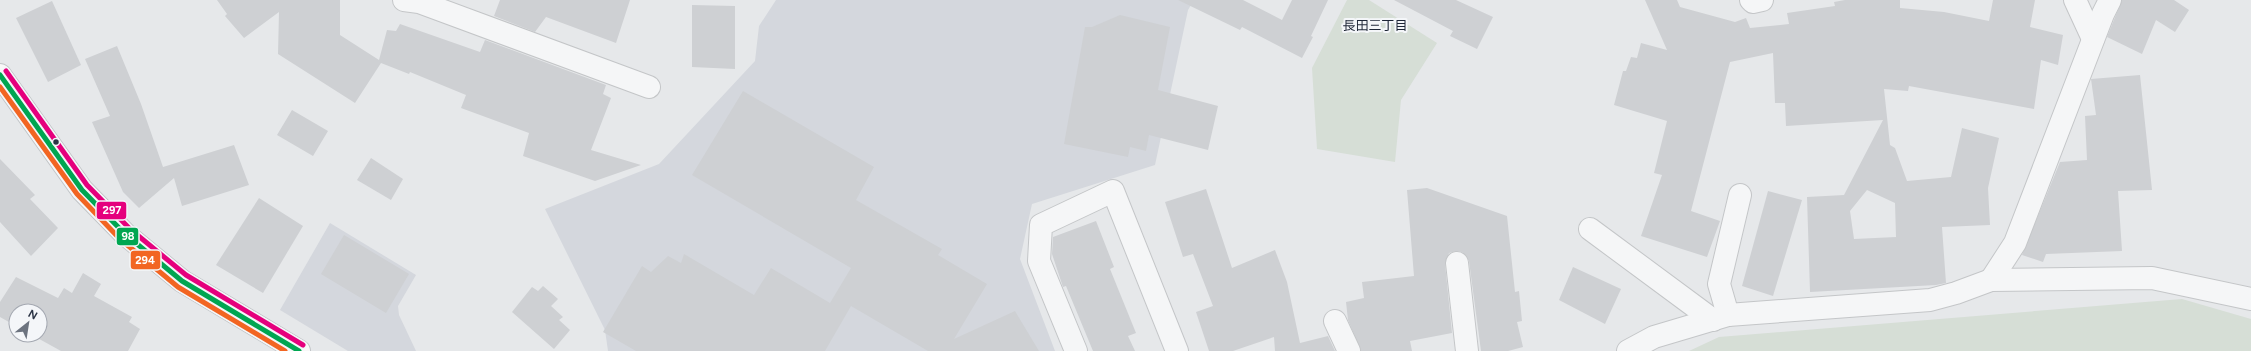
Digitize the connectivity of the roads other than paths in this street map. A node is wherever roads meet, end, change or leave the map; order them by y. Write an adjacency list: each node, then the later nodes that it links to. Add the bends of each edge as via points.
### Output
1 (1751, 0): 2 (street)
2 (1762, 0)
3 (2075, 0): 6 (street)
4 (2110, 0): 6 (street)
5 (415, 1): 8 (street)
6 (2093, 39): 12 (street, via 2015,243)
7 (0, 75): 16 (main road, via 82,190 125,234 182,281)
8 (649, 87)
9 (1740, 195): 14 (street, via 1719,284)
10 (1590, 229): 14 (street)
11 (1457, 263): 20 (street)
12 (1991, 280): 13 (street, via 2152,278); 14 (street, via 1930,300)
13 (2251, 299)
14 (1721, 318): 21 (street, via 1654,337)
15 (1334, 321): 19 (street)
16 (299, 351)
17 (1076, 351): 18 (street, via 1039,261 1041,225 1113,191)
18 (1176, 351)
19 (1349, 351)
20 (1466, 351)
21 (1628, 351)

